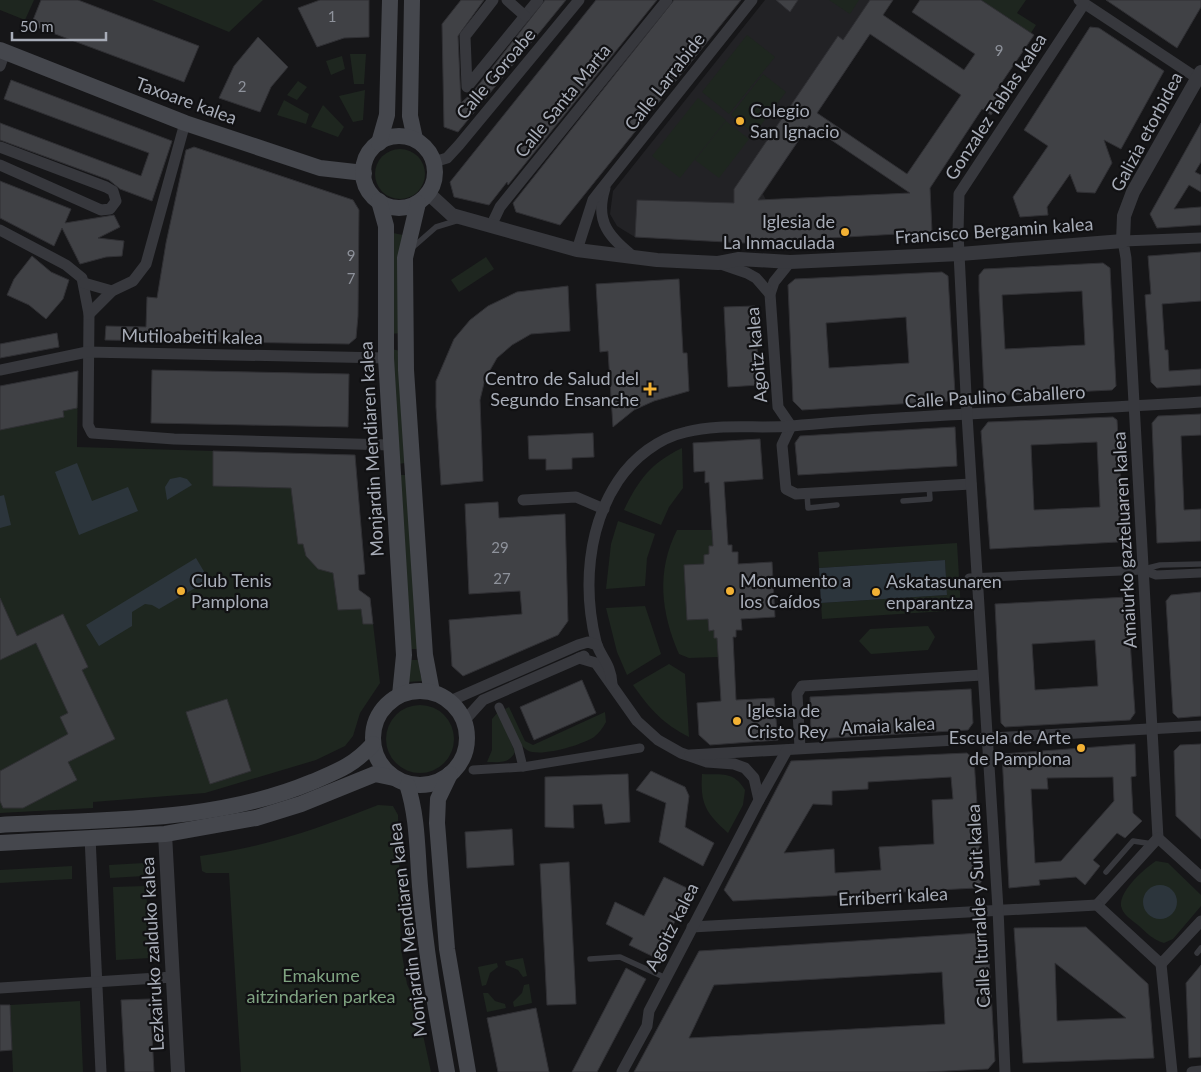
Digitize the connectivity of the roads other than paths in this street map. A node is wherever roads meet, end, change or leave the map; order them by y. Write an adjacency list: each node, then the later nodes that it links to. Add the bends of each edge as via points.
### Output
1 (390, 0): 15 (main road, via 387,115)
2 (412, 0): 14 (main road, via 410,116)
3 (493, 0): 10 (street, via 465,36 467,87)
4 (507, 0): 10 (street)
5 (538, 0): 10 (street)
6 (579, 0): 17 (street, Calle Goroabe, via 459,145 447,158)
7 (667, 0): 24 (street, Calle Santa Marta, via 500,207)
8 (752, 0): 20 (street, Calle Larrabide)
9 (1081, 2): 12 (street); 29 (street, Gonzalez Tablas kalea, via 959,194)
10 (525, 16)
11 (2, 56): 13 (main road, Taxoare kalea)
12 (1200, 76): 27 (street, Galizia etorbidea, via 1133,192 1124,216)
13 (184, 123): 19 (main road, Taxoare kalea, via 320,168); 35 (street, via 146,264 133,281)
14 (415, 139): 15 (main road, via 390,137); 17 (main road, via 430,153)
15 (378, 143): 19 (main road, via 370,151)
16 (0, 147): 18 (street, via 106,187 113,191 116,202 110,209 101,210)
17 (434, 162): 21 (main road, via 435,178)
18 (0, 166)
19 (364, 173): 22 (main road, via 366,184)
20 (605, 186): 28 (street, Calle Larrabide, via 593,200); 31 (street, via 601,201 602,219 616,242)
21 (423, 198): 22 (main road, via 400,208); 23 (street, Francisco Bergamin kalea, via 452,216); 30 (main road)
22 (379, 201): 39 (main road, Monjardin Mendiaren kalea, via 386,226)
23 (464, 219): 24 (street, Francisco Bergamin kalea); 30 (lane, via 436,227)
24 (491, 226): 28 (street, Francisco Bergamin kalea)
25 (0, 230): 34 (street, via 74,270)
26 (1201, 238): 27 (street, Francisco Bergamin kalea)
27 (1123, 241): 29 (street, Francisco Bergamin kalea); 42 (street, Amaiurko gazteluaren kalea)
28 (577, 250): 31 (street, Francisco Bergamin kalea)
29 (960, 254): 32 (street, Francisco Bergamin kalea); 43 (street, Gonzalez Tablas kalea)
30 (405, 258): 61 (main road, via 406,370 425,655)
31 (635, 258): 33 (street, Francisco Bergamin kalea)
32 (790, 262): 33 (street, Francisco Bergamin kalea, via 739,259); 36 (street, via 774,282)
33 (718, 263): 36 (street, Francisco Bergamin kalea, via 756,278)
34 (84, 283): 35 (street); 37 (street)
35 (112, 292): 37 (street)
36 (770, 294): 44 (street, Agoitz kalea, via 778,408)
37 (89, 314): 38 (street)
38 (87, 352): 39 (street, Mutiloabeiti kalea); 40 (street, Mutiloabeiti kalea); 45 (street, via 88,426 92,432 174,439)
39 (386, 358): 45 (main road, Monjardin Mendiaren kalea)
40 (0, 370)
41 (1201, 402): 42 (street, Calle Paulino Caballero)
42 (1135, 406): 43 (street, Calle Paulino Caballero); 54 (street, Amaiurko gazteluaren kalea)
43 (967, 415): 44 (street, Calle Paulino Caballero); 46 (street)
44 (791, 426): 48 (street, via 782,445 786,489 796,494); 52 (street, Agoitz kalea, via 704,428 673,436 643,452 618,481)
45 (390, 445): 62 (main road, Monjardin Mendiaren kalea, via 404,655)
46 (971, 484): 47 (street); 56 (street)
47 (929, 486): 48 (street); 50 (lane, via 930,499)
48 (807, 494): 51 (lane, via 808,508)
49 (523, 500): 52 (street, via 576,497)
50 (902, 501)
51 (837, 506)
52 (604, 509): 57 (street, Agoitz kalea, via 588,572)
53 (1201, 564): 54 (lane, via 1160,565)
54 (1143, 570): 55 (street, via 1156,575); 56 (street); 67 (street, Amaiurko gazteluaren kalea)
55 (1201, 573)
56 (973, 578): 59 (street)
57 (597, 645): 58 (street); 60 (street, Agoitz kalea, via 608,666); 63 (street, via 588,642 578,645)
58 (579, 658): 60 (street, Agoitz kalea, via 596,663); 65 (street, via 484,700)
59 (982, 675): 68 (street); 71 (street, via 802,686 797,694)
60 (612, 684): 73 (street, Agoitz kalea, via 637,721 658,740)
61 (432, 692): 62 (main road); 63 (main road)
62 (400, 695): 69 (main road, via 382,710 376,720)
63 (450, 702): 65 (main road, via 459,710)
64 (498, 707): 74 (street, via 518,747)
65 (464, 722): 76 (main road, via 466,750 460,764)
66 (1201, 726): 67 (street, Amaia kalea)
67 (1153, 729): 68 (street, Amaia kalea); 82 (street, Amaiurko gazteluaren kalea)
68 (986, 739): 71 (street, Amaia kalea); 87 (street, Calle Iturralde y Suit kalea)
69 (373, 744): 77 (main road, via 379,762); 79 (main road, via 350,766 297,788 217,810)
70 (640, 748): 74 (street)
71 (800, 748): 72 (street, Amaia kalea)
72 (787, 750): 73 (street, Agoitz kalea); 78 (street, Agoitz kalea)
73 (690, 756): 78 (street, Agoitz kalea, via 745,768 754,778)
74 (523, 767): 75 (street)
75 (473, 770)
76 (450, 774): 77 (main road, via 437,782 422,785); 100 (main road, Monjardin Mendiaren kalea, via 438,799 437,823 448,949)
77 (401, 781): 80 (main road, via 375,774 256,818); 99 (main road, Monjardin Mendiaren kalea, via 416,824 428,951)
78 (758, 800): 89 (street, Agoitz kalea)
79 (0, 825)
80 (165, 834): 81 (main road); 92 (street, Lezkairuko zalduko kalea)
81 (90, 837): 83 (main road); 94 (street)
82 (1156, 841): 84 (lane, via 1133,841); 85 (street); 86 (street)
83 (0, 843)
84 (1106, 872)
85 (1201, 877)
86 (1097, 905): 87 (street, Erriberri kalea); 91 (street)
87 (998, 909): 89 (street, Erriberri kalea); 102 (street, Calle Iturralde y Suit kalea)
88 (1201, 921): 91 (street)
89 (692, 927): 93 (street, Agoitz kalea)
90 (590, 959): 93 (lane, via 620,957)
91 (1161, 964): 103 (street)
92 (173, 977): 94 (street); 98 (street, Lezkairuko zalduko kalea)
93 (666, 978): 101 (street, Agoitz kalea, via 649,1010 647,1026)
94 (95, 981): 95 (street); 97 (street)
95 (0, 988)
96 (1201, 1071): 104 (street)
97 (101, 1072)
98 (178, 1072)
99 (447, 1072)
100 (468, 1072)
101 (622, 1072)
102 (1005, 1072)
103 (1172, 1072)
104 (1192, 1072)

